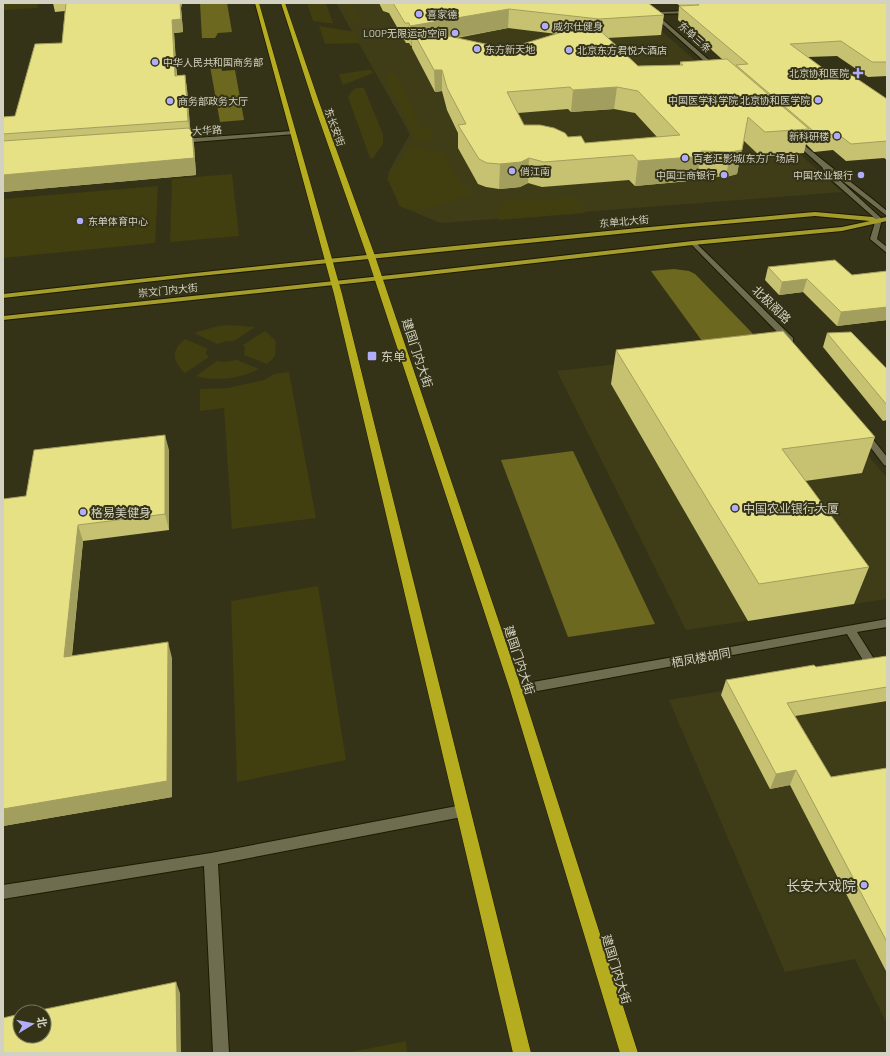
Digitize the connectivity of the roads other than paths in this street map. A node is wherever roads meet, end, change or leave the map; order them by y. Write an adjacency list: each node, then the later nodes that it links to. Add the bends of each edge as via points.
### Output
1 (257, 3): 7 (highway)
2 (283, 3): 16 (highway, 东长安街)
3 (641, 3): 5 (street, 东单三条)
4 (698, 10): 5 (street)
5 (652, 12): 6 (street, 东单三条)
6 (721, 74)
7 (293, 132): 9 (street, 大华路); 17 (highway)
8 (790, 135): 10 (street)
9 (175, 141)
10 (825, 166): 11 (street, via 840,175); 12 (street, via 829,176)
11 (887, 214)
12 (879, 219): 13 (main road, 东单北大街); 14 (main road, 东单北大街, via 842,229); 15 (street, via 873,239); 16 (main road, 东单北大街, via 815,214)
13 (887, 219)
14 (692, 243): 18 (main road, 东单北大街); 22 (street, 北极阁路)
15 (887, 251)
16 (371, 256): 17 (main road, 东单北大街); 18 (highway, 东长安街)
17 (329, 260): 19 (highway); 20 (main road, 崇文门内大街)
18 (378, 278): 19 (main road, 崇文门内大街); 28 (highway, 建国门内大街)
19 (335, 282): 21 (main road, 崇文门内大街); 29 (highway)
20 (3, 296)
21 (3, 318)
22 (796, 347)
23 (860, 429): 24 (street)
24 (887, 463)
25 (887, 623): 26 (street, 栖凤楼胡同)
26 (850, 630): 27 (street); 28 (street, 栖凤楼胡同)
27 (873, 667)
28 (516, 690): 34 (highway, 建国门内大街)
29 (462, 811): 30 (street); 33 (highway)
30 (211, 859): 31 (street); 32 (street)
31 (3, 892)
32 (221, 1053)
33 (522, 1053)
34 (629, 1053)

